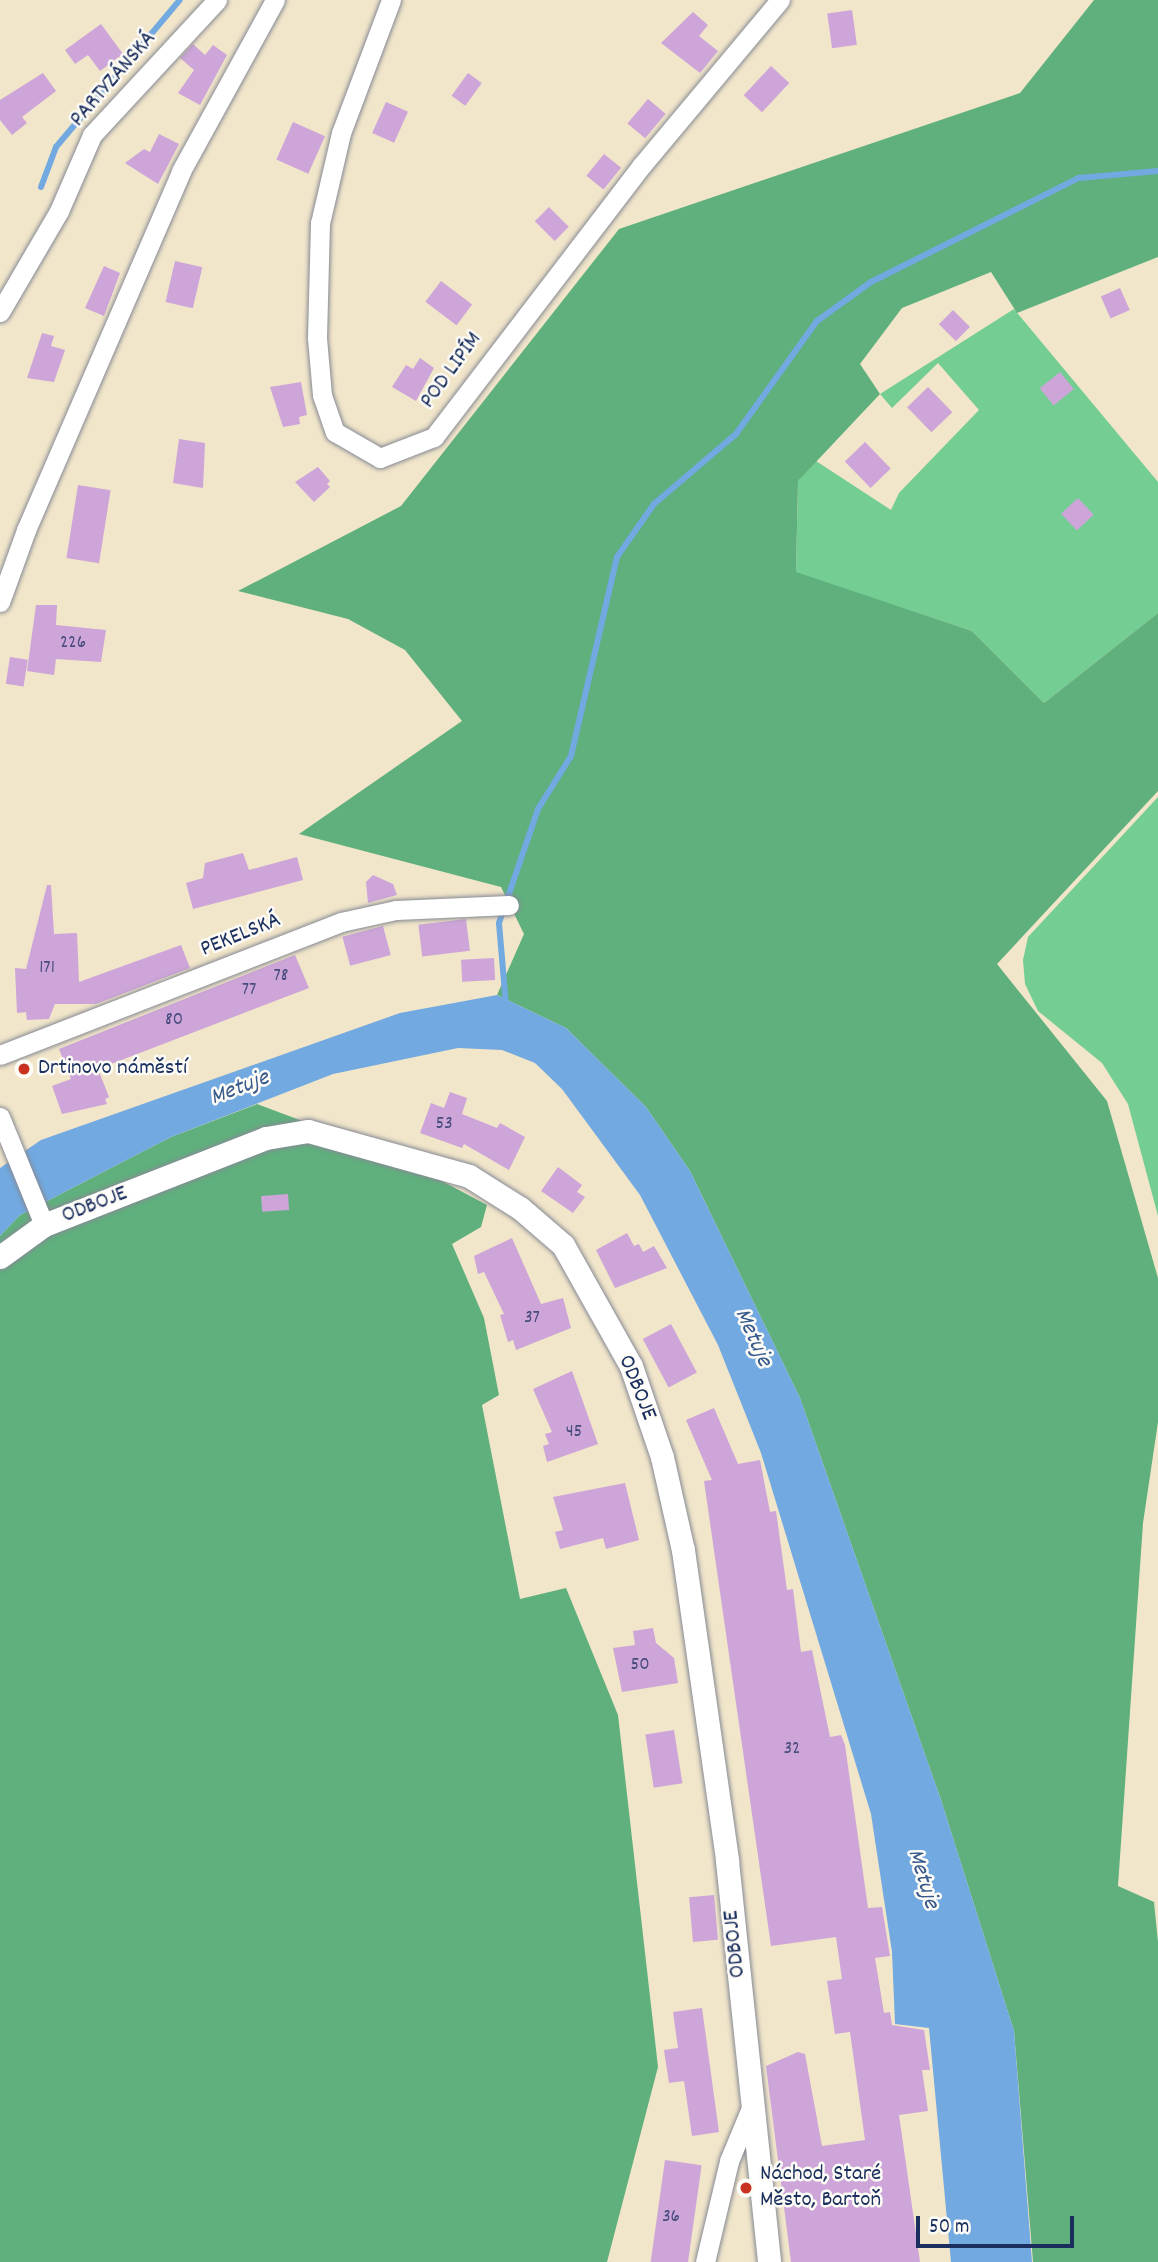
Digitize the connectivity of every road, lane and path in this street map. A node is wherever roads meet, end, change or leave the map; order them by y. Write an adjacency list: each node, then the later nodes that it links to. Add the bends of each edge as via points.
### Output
1 (217, 0): 5 (street, PARTYZÁNSKÁ, via 92,135 59,211)
2 (275, 0): 6 (street, via 181,172 26,530)
3 (391, 0): 4 (street, POD LIPÍM, via 341,133 320,223 317,338 322,395 335,432 380,458 434,437 626,186)
4 (780, 0)
5 (0, 312)
6 (0, 602)
7 (509, 905): 8 (street, PEKELSKÁ, via 396,910 341,922)
8 (0, 1055)
9 (3, 1126): 10 (street)
10 (42, 1218): 11 (street, ODBOJE); 12 (street, ODBOJE, via 266,1138 308,1131 469,1176 520,1208 563,1245 631,1366 665,1470 683,1550 727,1861)
11 (0, 1257)
12 (754, 2102): 13 (street, ODBOJE, via 729,2161); 14 (street, ODBOJE)
13 (705, 2262)
14 (769, 2262)

